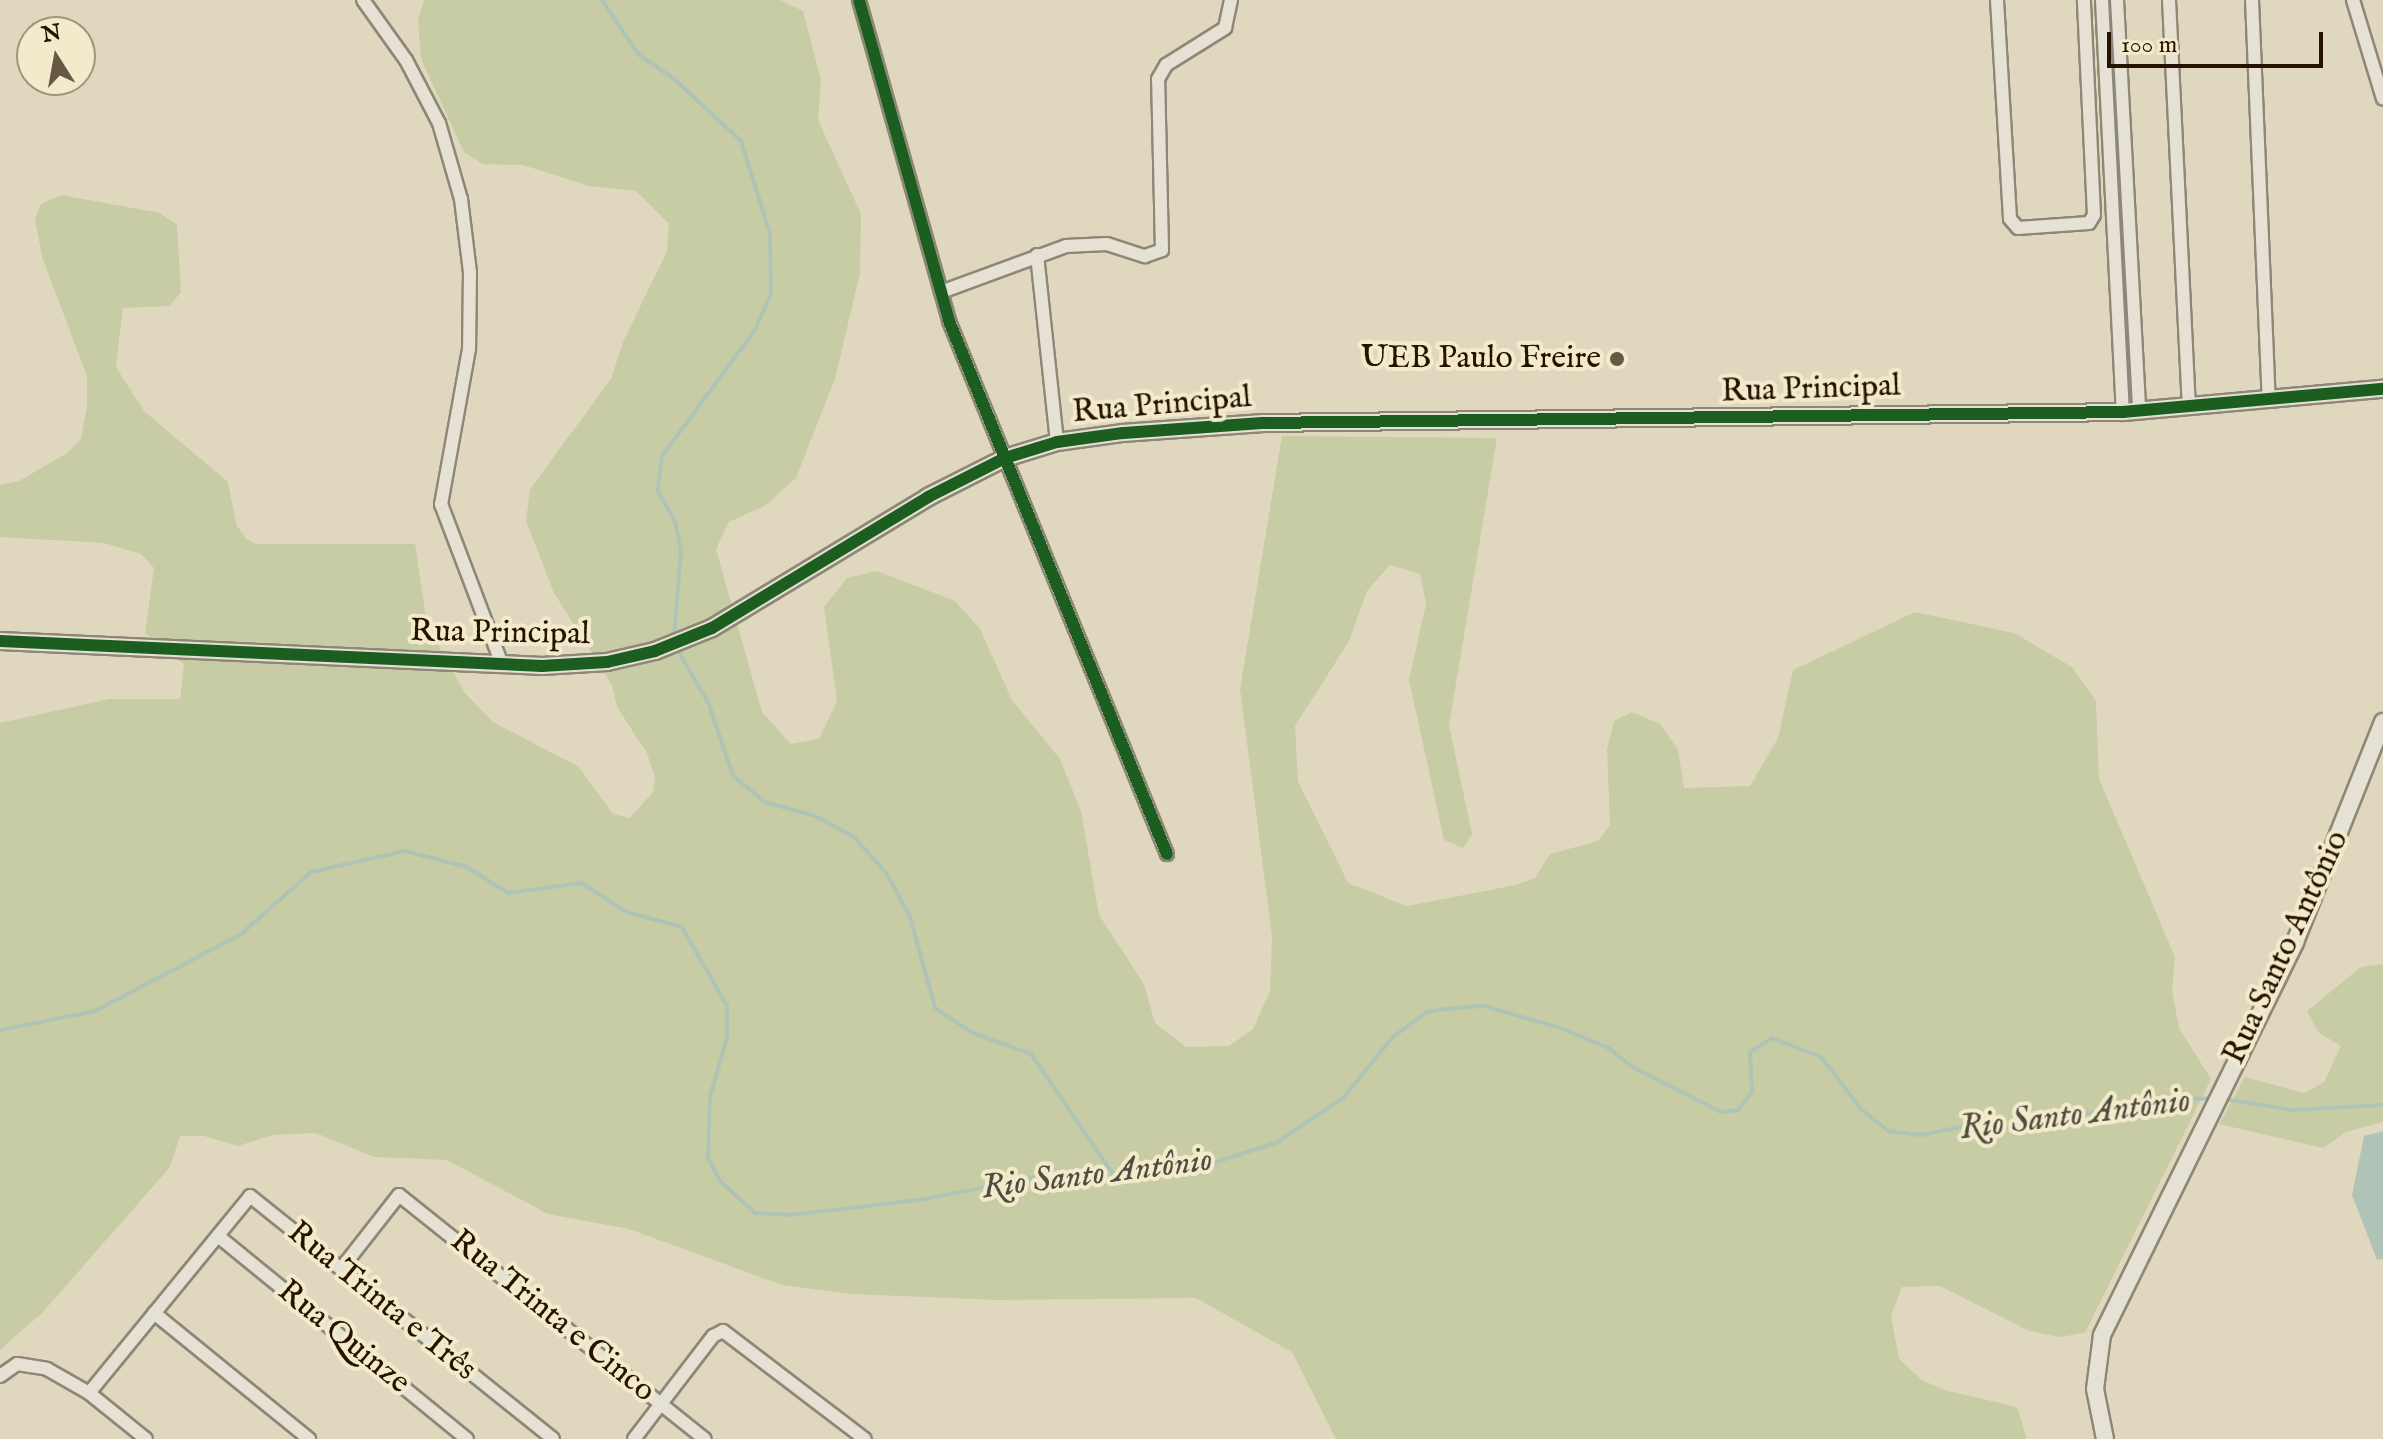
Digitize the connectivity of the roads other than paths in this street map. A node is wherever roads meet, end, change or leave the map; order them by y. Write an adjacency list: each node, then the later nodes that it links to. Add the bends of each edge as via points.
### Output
1 (363, 0): 21 (street, via 406,60 439,123 461,199 470,272 469,349 441,504)
2 (859, 0): 13 (street)
3 (1231, 0): 12 (street, via 1225,28 1166,65 1158,79 1162,250 1145,256 1090,243)
4 (1997, 0): 5 (street, via 2010,219 2018,228 2089,223 2094,215)
5 (2084, 0)
6 (2102, 0): 17 (street)
7 (2117, 0): 17 (street)
8 (2169, 0): 16 (street)
9 (2252, 0): 15 (street)
10 (2353, 0): 11 (street)
11 (2383, 99)
12 (1037, 255): 13 (street); 18 (street)
13 (941, 292): 19 (street)
14 (2383, 389): 15 (street, Rua Principal)
15 (2269, 400): 16 (street, Rua Principal)
16 (2189, 407): 17 (street, Rua Principal)
17 (2131, 411): 18 (street, Rua Principal, via 1263,423)
18 (1057, 442): 19 (street, Rua Principal)
19 (1005, 458): 21 (street, Rua Principal, via 928,497 684,641 571,666); 23 (street)
20 (0, 641): 21 (street, Rua Principal, via 185,653)
21 (501, 662)
22 (2383, 722): 37 (street, Rua Santo Antônio, via 2295,942 2102,1335 2095,1389)
23 (1167, 854)
24 (218, 1236): 25 (street, Rua Trinta e Três, via 250,1196); 26 (street); 32 (street, Rua Quinze)
25 (341, 1269): 29 (street, Rua Trinta e Cinco, via 399,1195); 33 (street, Rua Trinta e Três)
26 (154, 1313): 28 (street); 31 (street)
27 (0, 1376): 28 (street, via 11,1365 36,1365)
28 (89, 1393): 30 (street)
29 (662, 1404): 34 (street); 35 (street, Rua Trinta e Cinco); 36 (street, via 713,1336 723,1331)
30 (146, 1439)
31 (309, 1439)
32 (467, 1439)
33 (553, 1439)
34 (634, 1439)
35 (705, 1439)
36 (865, 1439)
37 (2105, 1439)

